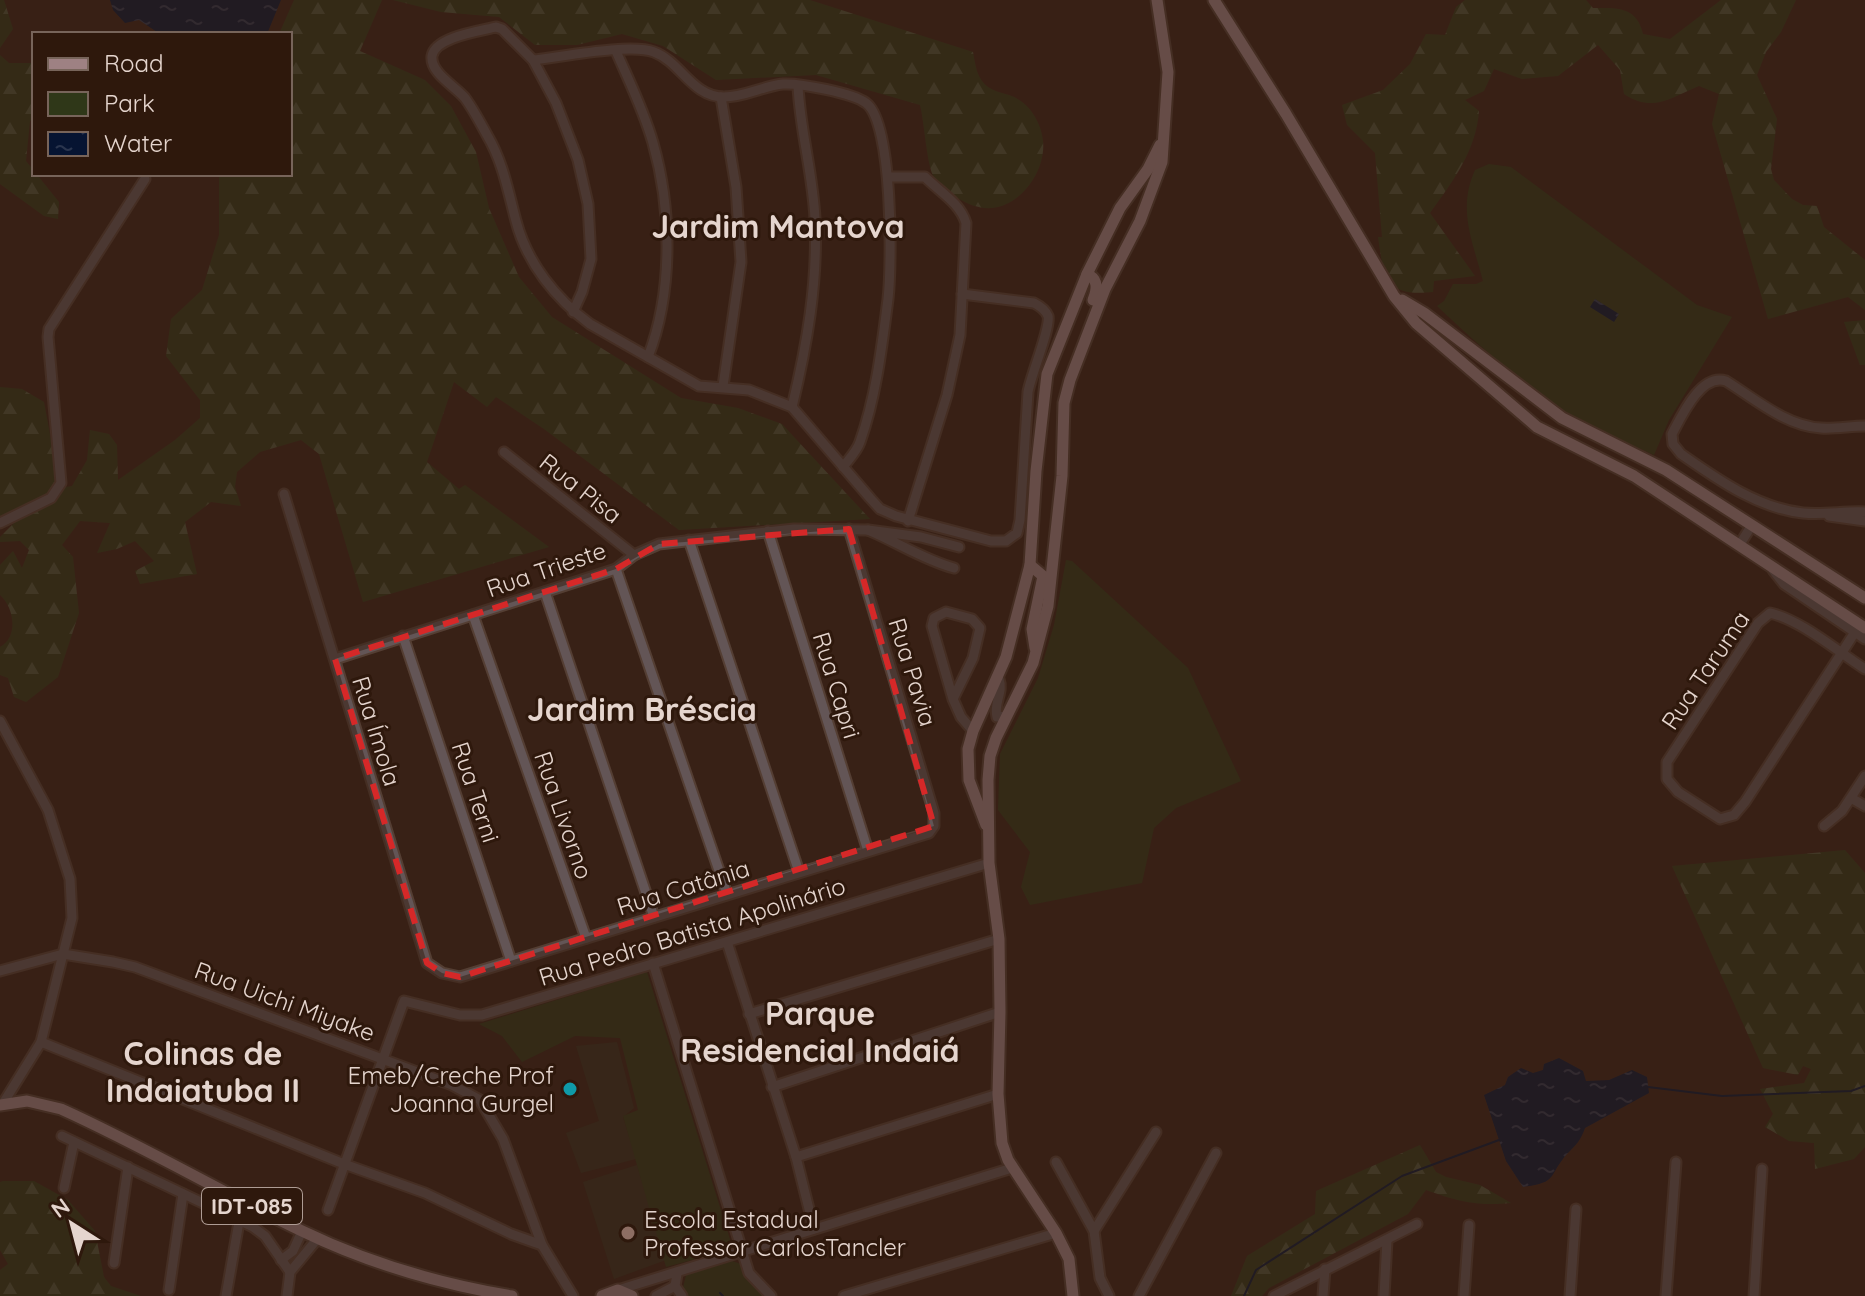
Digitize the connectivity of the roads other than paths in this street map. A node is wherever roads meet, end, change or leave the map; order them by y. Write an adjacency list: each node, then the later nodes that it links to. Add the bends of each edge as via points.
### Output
1 (1157, 0): 7 (main road, via 1168,72)
2 (1214, 0): 12 (main road)
3 (616, 51): 4 (street); 6 (street, via 651,50 701,90); 17 (street, via 653,144 664,213 666,272 658,330)
4 (533, 60): 13 (street, via 569,133 588,204 591,259); 13 (street, via 496,27 443,42 431,58 479,119 504,170 533,262)
5 (798, 86): 6 (street, via 782,84); 8 (street, via 868,104 880,125); 19 (street, via 815,218 815,265 806,346)
6 (721, 97): 18 (street, via 736,187 741,262)
7 (1165, 136): 10 (main road); 14 (main road, via 1162,162 1144,210)
8 (888, 177): 11 (street, via 922,175 962,212); 22 (street, via 889,295 859,445)
9 (145, 179): 28 (street, via 49,329 61,483 51,498)
10 (1087, 274): 14 (main road, via 1097,290); 15 (main road)
11 (962, 294): 26 (street, via 960,335 947,395); 26 (street, via 1034,303 1048,316 1028,392 1017,533 1006,541 991,541)
12 (1394, 296): 29 (main road, via 1562,418 1666,470); 34 (main road, via 1416,323 1537,427 1634,476)
13 (573, 312): 17 (street)
14 (1093, 316): 16 (main road)
15 (1064, 327): 16 (main road); 37 (main road, via 1042,405)
16 (1082, 346): 46 (main road, via 1064,403 1053,575)
17 (648, 357): 18 (street, via 699,386)
18 (723, 386): 19 (street)
19 (792, 407): 22 (street)
20 (1865, 426): 25 (street, via 1805,426 1718,378 1704,384 1672,434 1681,454 1745,494 1788,511)
21 (504, 452): 36 (street, Rua Pisa)
22 (843, 467): 26 (street, via 880,509)
23 (284, 494): 48 (street, Rua Ímola)
24 (1865, 512): 25 (street)
25 (1822, 514): 27 (street)
26 (908, 521)
27 (1865, 521)
28 (0, 523)
29 (1752, 525): 34 (street); 41 (main road)
30 (849, 529): 31 (street, Rua Trieste); 32 (street, Rua Trieste); 60 (street, Rua Pavia)
31 (868, 530): 35 (street, Rua Trieste); 38 (street, Rua Trieste, via 930,562)
32 (768, 531): 33 (street, Rua Trieste); 63 (street, Rua Capri)
33 (689, 540): 36 (street, Rua Trieste, via 659,544); 65 (street)
34 (1740, 544): 43 (main road)
35 (959, 547)
36 (634, 555): 39 (street, Rua Trieste)
37 (1030, 565): 46 (main road, via 1043,576 1032,629); 52 (main road)
38 (954, 568)
39 (616, 569): 40 (street, Rua Trieste); 66 (street)
40 (545, 592): 42 (street, Rua Trieste); 67 (street)
41 (1865, 598)
42 (473, 615): 44 (street, Rua Trieste); 68 (street, Rua Livorno)
43 (1860, 630): 45 (street); 47 (street)
44 (403, 636): 48 (street, Rua Trieste); 72 (street, Rua Terni)
45 (1865, 639)
46 (1036, 653): 54 (main road)
47 (1841, 654): 47 (street, Rua Taruma, via 1770,613 1758,623 1667,762 1667,779 1720,819 1734,815); 49 (street, Rua Taruma)
48 (335, 659): 75 (street, Rua Ímola, via 427,963)
49 (1865, 669)
50 (966, 671): 51 (street); 51 (street, via 980,628 972,619 939,614 932,626); 53 (street)
51 (947, 677): 53 (street)
52 (999, 679): 54 (street, via 995,712 997,717); 56 (main road)
53 (953, 699): 56 (street)
54 (1007, 716): 62 (main road, via 990,756)
55 (0, 721): 71 (street, via 48,810 70,879 72,918)
56 (973, 731): 62 (main road, via 969,780)
57 (1865, 776): 58 (street)
58 (1851, 798): 59 (street); 61 (street)
59 (1865, 806)
60 (934, 826): 63 (street, Rua Catânia, via 929,833)
61 (1824, 826)
62 (988, 829): 64 (main road)
63 (868, 851): 65 (street, Rua Catânia)
64 (989, 863): 69 (main road); 70 (street, Rua Pedro Batista Apolinário)
65 (799, 872): 66 (street, Rua Catânia)
66 (727, 894): 67 (street, Rua Catânia)
67 (654, 917): 68 (street, Rua Catânia)
68 (586, 938): 72 (street, Rua Catânia)
69 (999, 939): 76 (main road); 77 (street)
70 (727, 942): 73 (street, Rua Pedro Batista Apolinário); 77 (street)
71 (63, 954): 74 (street, Rua Uichi Miyake); 78 (street); 79 (street, Rua Uichi Miyake, via 135,967)
72 (511, 961): 75 (street, Rua Catânia, via 460,977)
73 (653, 963): 79 (street, Rua Pedro Batista Apolinário, via 482,1015 404,1001); 108 (street)
74 (0, 971)
75 (442, 973)
76 (1000, 1012): 80 (street); 81 (main road)
77 (749, 1014): 80 (street)
78 (41, 1042): 82 (street); 90 (street)
79 (382, 1059): 90 (street); 107 (street, Rua Uichi Miyake, via 480,1100 503,1139)
80 (772, 1087): 87 (street)
81 (998, 1094): 87 (street); 92 (main road, via 1002,1143)
82 (1, 1105): 102 (main road, IDT-085, via 27,1101 61,1109)
83 (1156, 1132): 103 (street)
84 (62, 1136): 85 (street)
85 (74, 1142): 91 (street); 94 (street)
86 (1216, 1153): 129 (street)
87 (796, 1157): 101 (street)
88 (1056, 1162): 103 (street)
89 (1676, 1162): 135 (street)
90 (344, 1164): 97 (street); 107 (street)
91 (128, 1167): 95 (street); 110 (street)
92 (1012, 1168): 101 (street); 104 (main road)
93 (1762, 1169): 136 (street)
94 (64, 1188)
95 (183, 1194): 98 (street); 115 (street)
96 (1576, 1209): 134 (street)
97 (328, 1210)
98 (239, 1222): 109 (street, via 265,1236); 118 (street)
99 (1417, 1224): 106 (street)
100 (1469, 1225): 133 (street)
101 (814, 1229): 108 (street)
102 (302, 1231): 105 (main road, IDT-085); 109 (street, via 293,1251)
103 (1094, 1231): 128 (street, via 1100,1278)
104 (1056, 1233): 126 (street); 127 (main road, via 1069,1259)
105 (318, 1238): 112 (street); 120 (main road, IDT-085, via 448,1284)
106 (1387, 1240): 111 (street); 132 (street)
107 (542, 1245): 121 (street, Rua Uichi Miyake)
108 (744, 1253): 113 (street); 125 (street, via 749,1273)
109 (281, 1260): 112 (street)
110 (114, 1263)
111 (1325, 1269): 130 (street); 131 (street)
112 (290, 1272): 119 (street)
113 (677, 1274): 114 (street); 116 (street)
114 (675, 1286): 123 (street); 124 (street)
115 (169, 1290)
116 (618, 1290): 117 (main road); 122 (main road)
117 (600, 1295)
118 (226, 1296)
119 (287, 1296)
120 (512, 1296)
121 (573, 1296)
122 (632, 1296)
123 (656, 1296)
124 (682, 1296)
125 (771, 1296)
126 (844, 1296)
127 (1073, 1296)
128 (1109, 1296)
129 (1139, 1296)
130 (1274, 1296)
131 (1323, 1296)
132 (1384, 1296)
133 (1464, 1296)
134 (1570, 1296)
135 (1666, 1296)
136 (1754, 1296)

